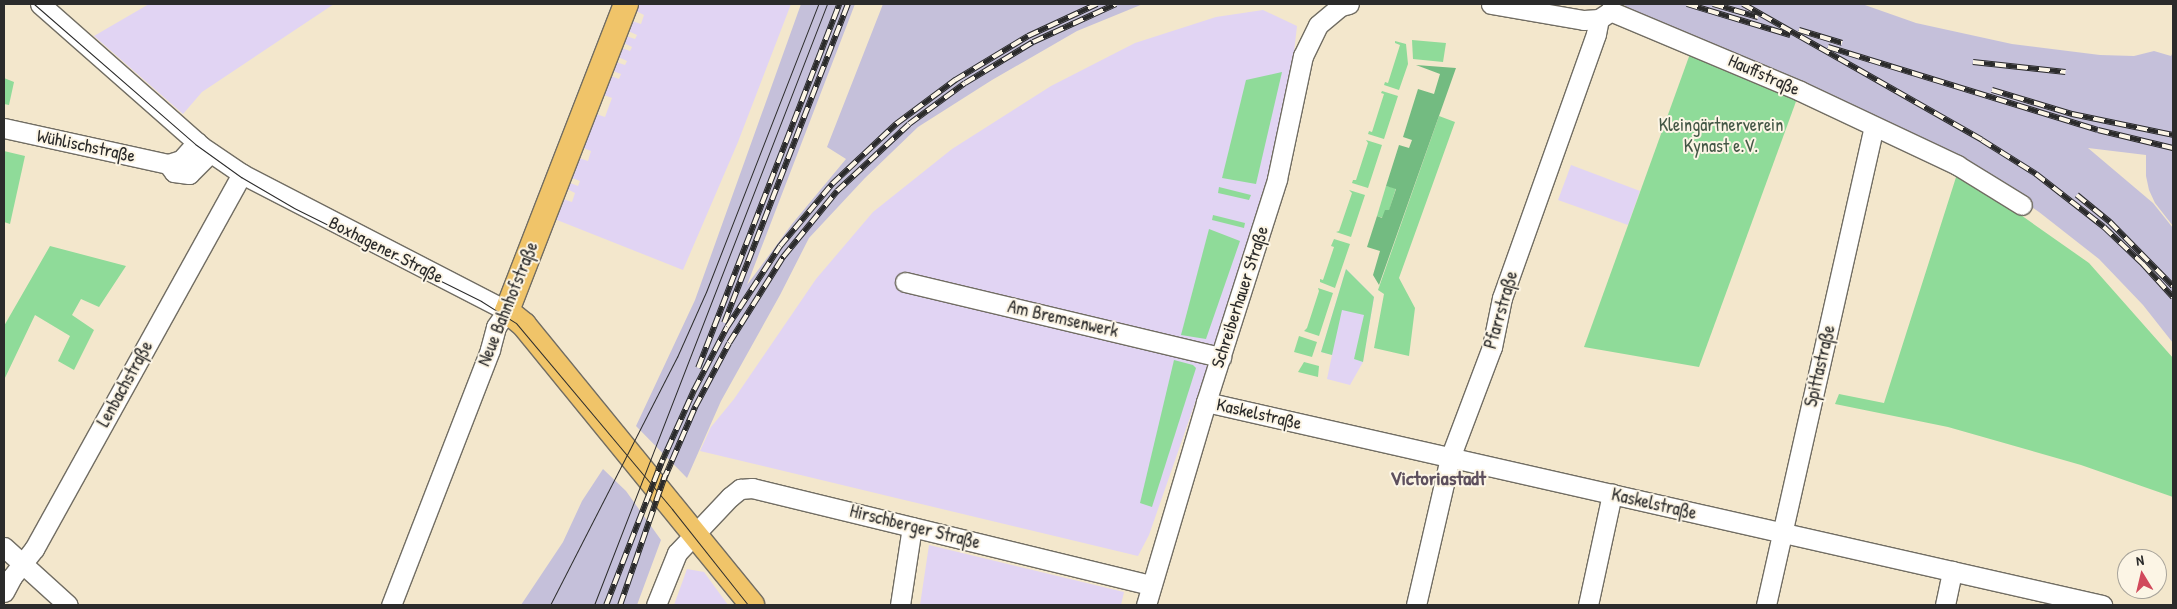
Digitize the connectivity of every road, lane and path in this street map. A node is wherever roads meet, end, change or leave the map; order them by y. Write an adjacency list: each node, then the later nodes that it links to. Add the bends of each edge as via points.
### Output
1 (40, 4): 8 (street, Boxhagener Straße)
2 (626, 4): 12 (main road, Neue Bahnhofstraße)
3 (1349, 4): 13 (street, Schreiberhauer Straße, via 1341,6 1318,24 1303,56 1277,179)
4 (1491, 4): 5 (street, Hauffstraße, via 1570,19)
5 (1607, 11): 6 (street, Hauffstraße, via 1800,91); 15 (street, Pfarrstraße, via 1502,298 1492,347)
6 (1874, 127): 10 (street, Hauffstraße, via 1957,165); 19 (street, Spittastraße)
7 (4, 128): 8 (street, Wühlischstraße, via 168,164 174,172 189,174)
8 (203, 148): 9 (street, Boxhagener Straße)
9 (242, 174): 12 (street, Boxhagener Straße); 21 (street, Lenbachstraße)
10 (2022, 205)
11 (905, 282): 13 (street, Am Bremsenwerk)
12 (507, 311): 18 (main road, Boxhagener Straße, via 524,325); 26 (street, Neue Bahnhofstraße, via 491,341)
13 (1221, 357): 14 (street, Schreiberhauer Straße)
14 (1206, 402): 15 (street, Kaskelstraße); 23 (street, Schreiberhauer Straße)
15 (1450, 458): 16 (street, Kaskelstraße); 31 (street, Pfarrstraße)
16 (1612, 494): 19 (street, Kaskelstraße); 32 (street)
17 (912, 527): 18 (street, Hirschberger Straße, via 768,491 740,489); 23 (street, Hirschberger Straße); 29 (street)
18 (695, 533): 27 (street, Hirschberger Straße, via 673,559); 28 (main road, Boxhagener Straße)
19 (1782, 533): 22 (street, Kaskelstraße); 33 (street, Spittastraße)
20 (4, 547): 21 (street)
21 (23, 565): 24 (street, Lenbachstraße); 25 (street)
22 (1952, 571): 34 (street); 35 (street, Kaskelstraße)
23 (1151, 585): 30 (street, Schreiberhauer Straße)
24 (4, 592)
25 (68, 605)
26 (391, 605)
27 (656, 605)
28 (752, 605)
29 (900, 605)
30 (1146, 605)
31 (1416, 605)
32 (1588, 605)
33 (1766, 605)
34 (1944, 605)
35 (2102, 605)

